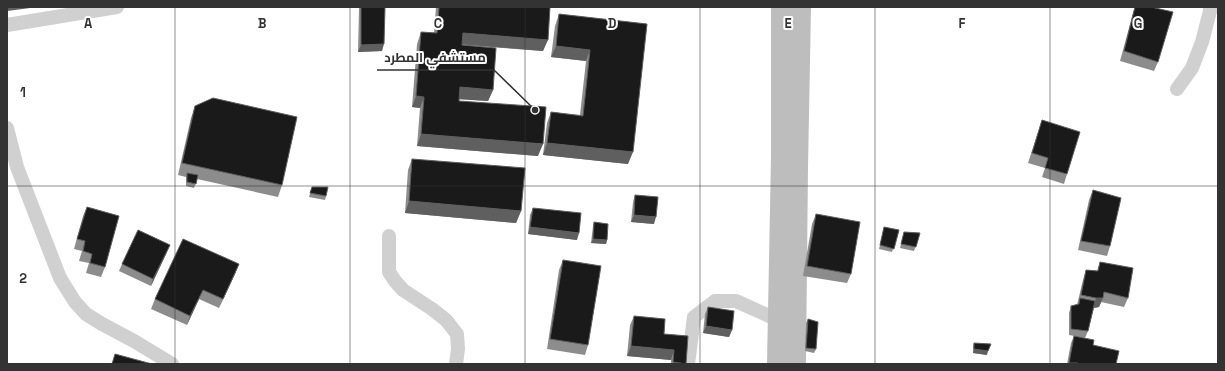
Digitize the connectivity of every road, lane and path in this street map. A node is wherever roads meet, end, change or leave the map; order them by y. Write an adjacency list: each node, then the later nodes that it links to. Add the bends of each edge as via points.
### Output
1 (117, 7): 5 (street)
2 (781, 7): 7 (main road)
3 (801, 7): 7 (main road)
4 (1210, 7): 6 (street, via 1202,42 1192,68)
5 (7, 25)
6 (1177, 89)
7 (790, 90): 10 (main road); 15 (main road)
8 (7, 128): 11 (street, via 17,167 60,278 75,302 86,314)
9 (389, 236): 12 (street, via 389,272 403,290 446,320 457,334)
10 (778, 320): 13 (street, via 736,301 715,301 694,317); 14 (main road)
11 (172, 364)
12 (456, 364)
13 (688, 364)
14 (777, 364)
15 (796, 364)

